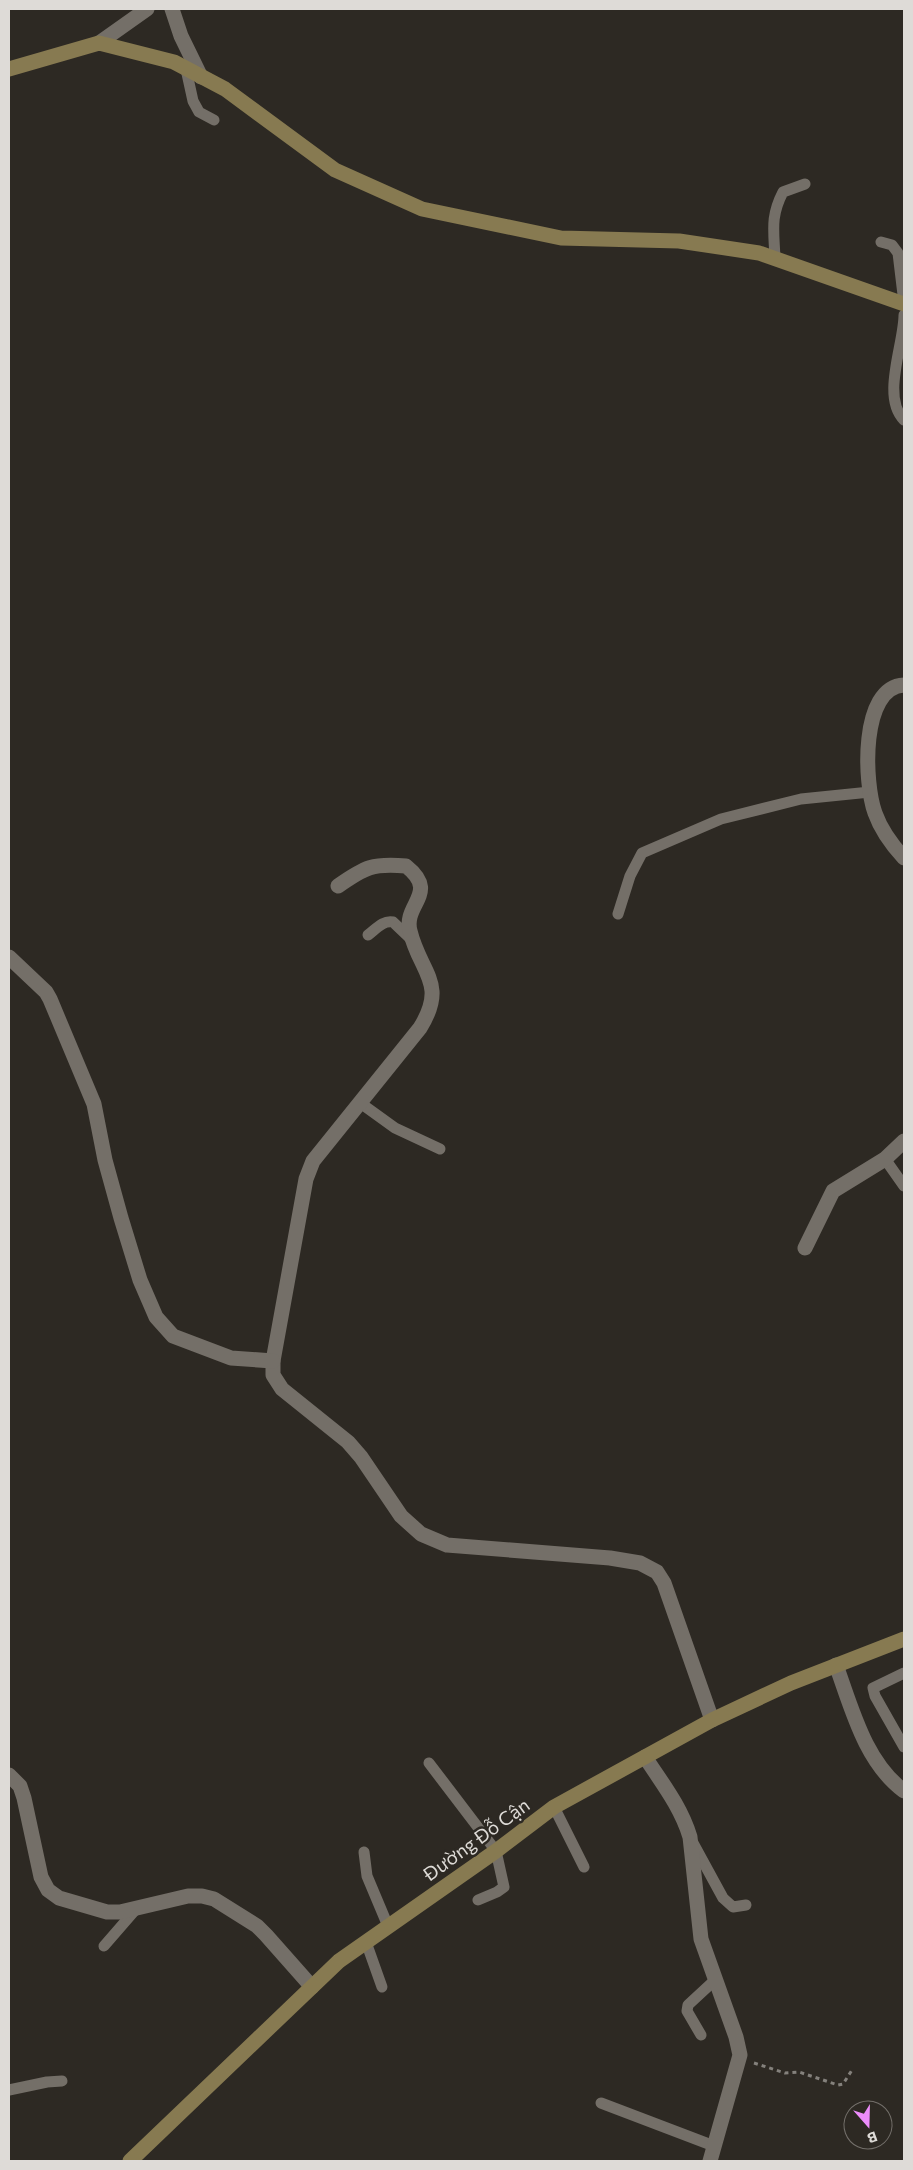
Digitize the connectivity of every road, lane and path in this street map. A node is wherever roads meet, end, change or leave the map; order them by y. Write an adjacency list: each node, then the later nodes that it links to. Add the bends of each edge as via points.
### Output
1 (147, 9): 3 (street)
2 (172, 9): 6 (street)
3 (99, 43): 4 (street); 5 (street, via 174,62)
4 (9, 69)
5 (186, 69): 6 (street); 7 (lane, via 193,101 199,112)
6 (201, 77): 10 (street, via 225,89 336,170 422,209 561,238 679,241)
7 (214, 120)
8 (805, 184): 10 (lane, via 783,192 775,207)
9 (881, 242): 11 (lane, via 892,245 898,253)
10 (775, 258): 11 (street)
11 (904, 304)
12 (904, 314): 13 (lane, via 892,390 899,415)
13 (904, 420)
14 (904, 685): 15 (street, via 887,690 879,700 867,756)
15 (870, 792): 16 (street, via 884,833); 18 (lane, via 801,799 721,819 642,852 630,876)
16 (904, 858)
17 (338, 886): 20 (street, via 371,866 406,866 421,886 421,896 410,919 409,930)
18 (618, 914)
19 (368, 935): 20 (lane, via 390,921)
20 (414, 943): 22 (street, via 430,979 433,996 430,1012)
21 (9, 957): 28 (street, via 46,992 94,1104 121,1218 140,1280 156,1317 173,1336 230,1358)
22 (359, 1102): 24 (lane, via 395,1128); 28 (street, via 313,1161 306,1179)
23 (904, 1141): 25 (street)
24 (440, 1149)
25 (885, 1159): 26 (lane); 27 (street, via 833,1191)
26 (904, 1186)
27 (805, 1248)
28 (273, 1360): 32 (street, via 273,1375 282,1389 348,1442 400,1516 421,1534 447,1545 610,1558 640,1563 657,1572 664,1583)
29 (904, 1641): 30 (street, Đường Đỗ Cận)
30 (836, 1665): 32 (street, Đường Đỗ Cận); 38 (street, via 873,1757 883,1772)
31 (904, 1673): 33 (lane, via 873,1688 874,1696)
32 (712, 1720): 34 (street, Đường Đỗ Cận)
33 (904, 1747)
34 (645, 1757): 39 (street, Đường Đỗ Cận); 40 (street, via 680,1809)
35 (429, 1764): 41 (lane)
36 (9, 1775): 37 (street)
37 (14, 1786): 46 (street, via 41,1878 48,1890 59,1898 107,1912)
38 (904, 1791)
39 (554, 1807): 41 (street, Đường Đỗ Cận); 43 (lane)
40 (690, 1837): 45 (lane, via 723,1898 733,1907); 50 (street, via 701,1939)
41 (496, 1851): 44 (lane, via 504,1887); 47 (street, Đường Đỗ Cận)
42 (364, 1852): 47 (lane, via 367,1876)
43 (584, 1867)
44 (478, 1900)
45 (746, 1905)
46 (137, 1908): 49 (lane); 51 (street, via 188,1896 214,1899 257,1926)
47 (388, 1926): 48 (street, Đường Đỗ Cận)
48 (366, 1942): 51 (street, Đường Đỗ Cận, via 339,1961); 52 (lane)
49 (104, 1946)
50 (715, 1980): 53 (lane, via 688,2005 687,2011); 54 (street, via 736,2037)
51 (312, 1987): 60 (street, Đường Đỗ Cận)
52 (382, 1987)
53 (701, 2035)
54 (740, 2058): 55 (path, via 785,2073 799,2072 838,2085 843,2084); 59 (street)
55 (852, 2070)
56 (62, 2081): 57 (lane)
57 (9, 2090)
58 (601, 2103): 59 (lane)
59 (714, 2146): 61 (street)
60 (130, 2161)
61 (710, 2161)

